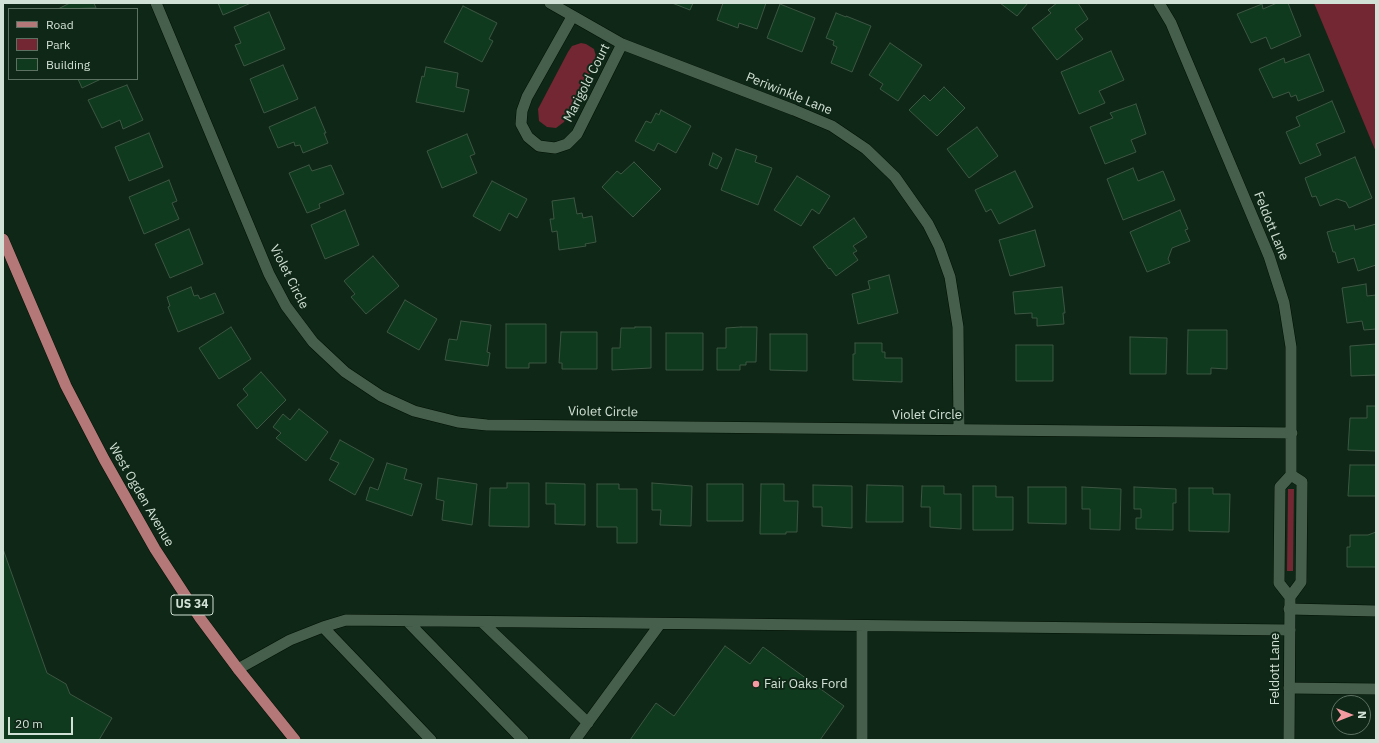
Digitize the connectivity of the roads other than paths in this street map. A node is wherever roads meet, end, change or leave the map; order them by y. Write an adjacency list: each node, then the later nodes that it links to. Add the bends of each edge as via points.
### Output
1 (156, 3): 7 (street, Violet Circle, via 279,294 293,317 318,348 354,380 381,396 429,416 487,425)
2 (550, 3): 4 (street, Periwinkle Lane)
3 (1159, 3): 8 (street, Feldott Lane, via 1181,47 1277,279 1287,320 1290,347)
4 (572, 17): 5 (street, Periwinkle Lane); 5 (street, Marigold Court, via 527,97 522,111 521,124 528,137 539,146 555,148 567,144 577,134)
5 (622, 44): 7 (street, Periwinkle Lane, via 832,126 866,149 895,177 928,224 950,277 958,327)
6 (3, 239): 19 (main road, West Ogden Avenue / US 34, via 66,386 104,459 155,549 200,618)
7 (959, 429): 8 (street, Violet Circle)
8 (1292, 433): 9 (street, Feldott Lane)
9 (1291, 475): 10 (street, via 1280,487 1279,583); 10 (street, Feldott Lane, via 1302,482 1301,582)
10 (1290, 597): 11 (street, Feldott Lane)
11 (1289, 610): 12 (street); 18 (street, Feldott Lane)
12 (1376, 611)
13 (407, 621): 14 (street); 17 (street, via 346,620); 25 (street)
14 (482, 622): 15 (street); 22 (street)
15 (660, 624): 16 (street); 22 (street)
16 (862, 626): 18 (street); 27 (street)
17 (323, 627): 19 (street, via 290,640); 24 (street)
18 (1290, 630): 20 (street, Feldott Lane)
19 (238, 669): 23 (main road, West Ogden Avenue / US 34)
20 (1289, 688): 21 (street); 28 (street, Feldott Lane)
21 (1376, 689)
22 (588, 723): 26 (street)
23 (295, 740)
24 (431, 740)
25 (523, 740)
26 (575, 740)
27 (862, 740)
28 (1289, 740)

